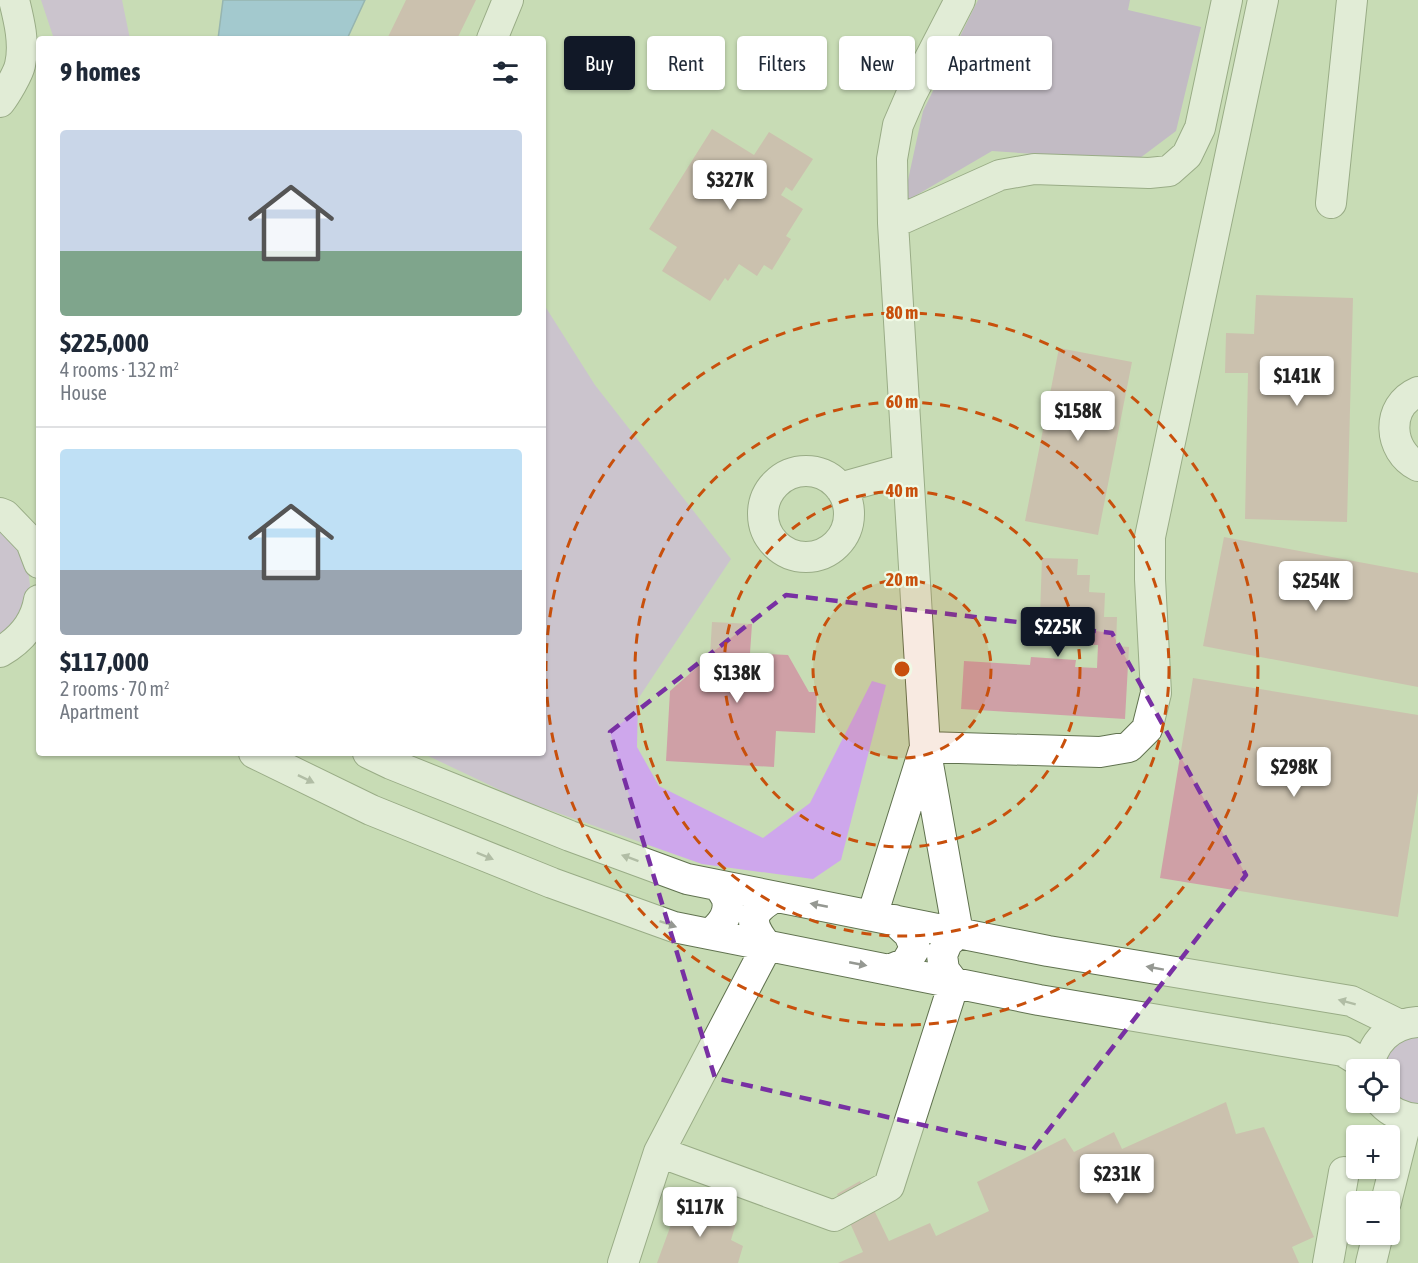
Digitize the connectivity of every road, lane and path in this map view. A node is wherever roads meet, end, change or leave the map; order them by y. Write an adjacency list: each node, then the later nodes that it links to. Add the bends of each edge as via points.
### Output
1 (14, 0): 8 (lane, via 22,43 20,66)
2 (508, 0): 7 (lane)
3 (960, 0): 10 (lane, via 898,125 892,159)
4 (1227, 0): 10 (lane, via 1200,128 1187,155 1169,171 1034,169 1000,175)
5 (1263, 0): 19 (lane, via 1150,537 1156,693 1147,729 1129,747 1100,752)
6 (1352, 0): 9 (lane)
7 (493, 36)
8 (0, 102)
9 (1331, 203)
10 (893, 223): 13 (lane)
11 (1418, 392): 12 (lane, via 1402,405 1394,430 1402,454)
12 (1418, 466)
13 (908, 469): 14 (lane); 19 (lane)
14 (840, 488)
15 (0, 513): 16 (lane, via 31,542)
16 (36, 555)
17 (36, 611): 18 (lane)
18 (18, 646)
19 (925, 747): 24 (lane); 25 (lane)
20 (260, 756): 26 (lane, one-way to 26, via 371,810 552,883 674,927)
21 (374, 756): 22 (lane, one-way to 21, via 687,879 570,836)
22 (717, 885): 23 (lane); 26 (lane, via 726,898 727,913 720,927)
23 (775, 897): 24 (lane, one-way to 23); 27 (lane, via 760,906 754,919 756,932)
24 (883, 918): 25 (lane); 28 (lane, via 909,934 915,948 906,963)
25 (958, 933): 29 (lane, via 946,943 942,955 944,970); 30 (lane, one-way to 25, via 1351,1001)
26 (709, 934): 27 (lane)
27 (767, 946): 28 (lane, one-way to 28); 35 (lane)
28 (889, 970): 29 (lane)
29 (954, 983): 31 (lane, via 1343,1051); 35 (lane, via 889,1186 834,1216)
30 (1409, 1024): 32 (lane, via 1388,1032 1378,1041)
31 (1355, 1059)
32 (1370, 1059)
33 (1394, 1113): 34 (lane)
34 (1412, 1119): 37 (lane)
35 (659, 1152): 39 (lane)
36 (1344, 1172): 40 (lane)
37 (1389, 1191)
38 (1375, 1245): 41 (lane)
39 (623, 1263)
40 (1328, 1263)
41 (1371, 1263)

